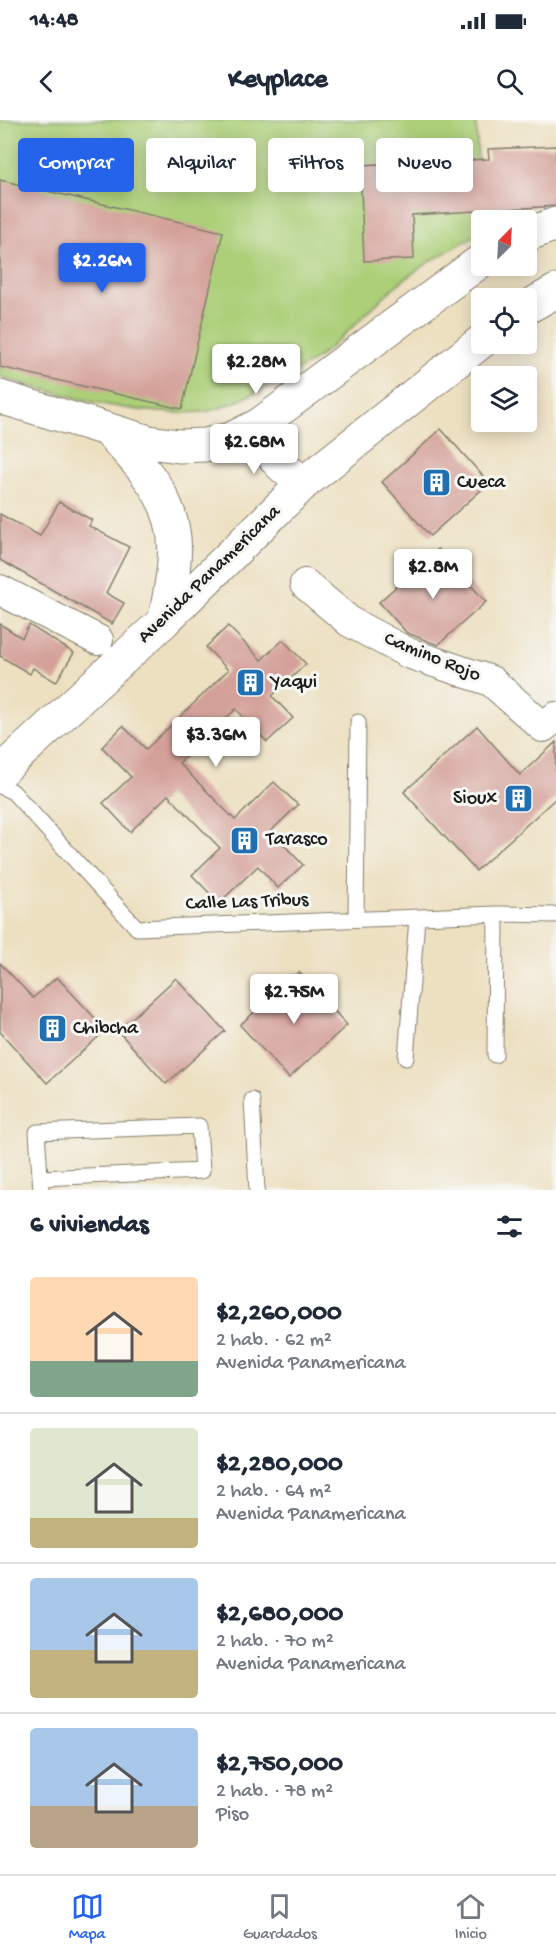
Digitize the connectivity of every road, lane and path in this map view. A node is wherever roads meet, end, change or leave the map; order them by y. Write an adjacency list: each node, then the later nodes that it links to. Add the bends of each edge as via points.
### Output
1 (556, 224): 2 (street)
2 (537, 231)
3 (471, 268): 8 (street)
4 (556, 291): 5 (street)
5 (537, 302)
6 (471, 350): 10 (street, Avenida Panamericana)
7 (0, 397): 9 (street)
8 (259, 425): 9 (street, via 231,439 179,446 149,442); 10 (street, via 273,458)
9 (107, 429): 13 (street, via 150,476 166,504 174,529 175,559)
10 (304, 483): 13 (street, Avenida Panamericana)
11 (304, 584): 15 (street, Camino Rojo, via 350,622 408,653 491,681 543,727)
12 (0, 590): 14 (street)
13 (165, 621): 17 (street, Avenida Panamericana)
14 (98, 640)
15 (556, 717)
16 (358, 722): 22 (lane)
17 (0, 772)
18 (0, 786): 22 (lane, Calle Las Tribus, via 13,792 137,928)
19 (496, 914): 20 (lane, Calle Las Tribus); 21 (lane, Calle Las Tribus); 23 (lane)
20 (556, 915)
21 (417, 918): 22 (lane, Calle Las Tribus); 24 (lane)
22 (356, 919)
23 (495, 1055)
24 (406, 1058)
25 (252, 1100): 27 (lane)
26 (41, 1184): 26 (lane, via 37,1132 199,1126 202,1171)
27 (257, 1190)

